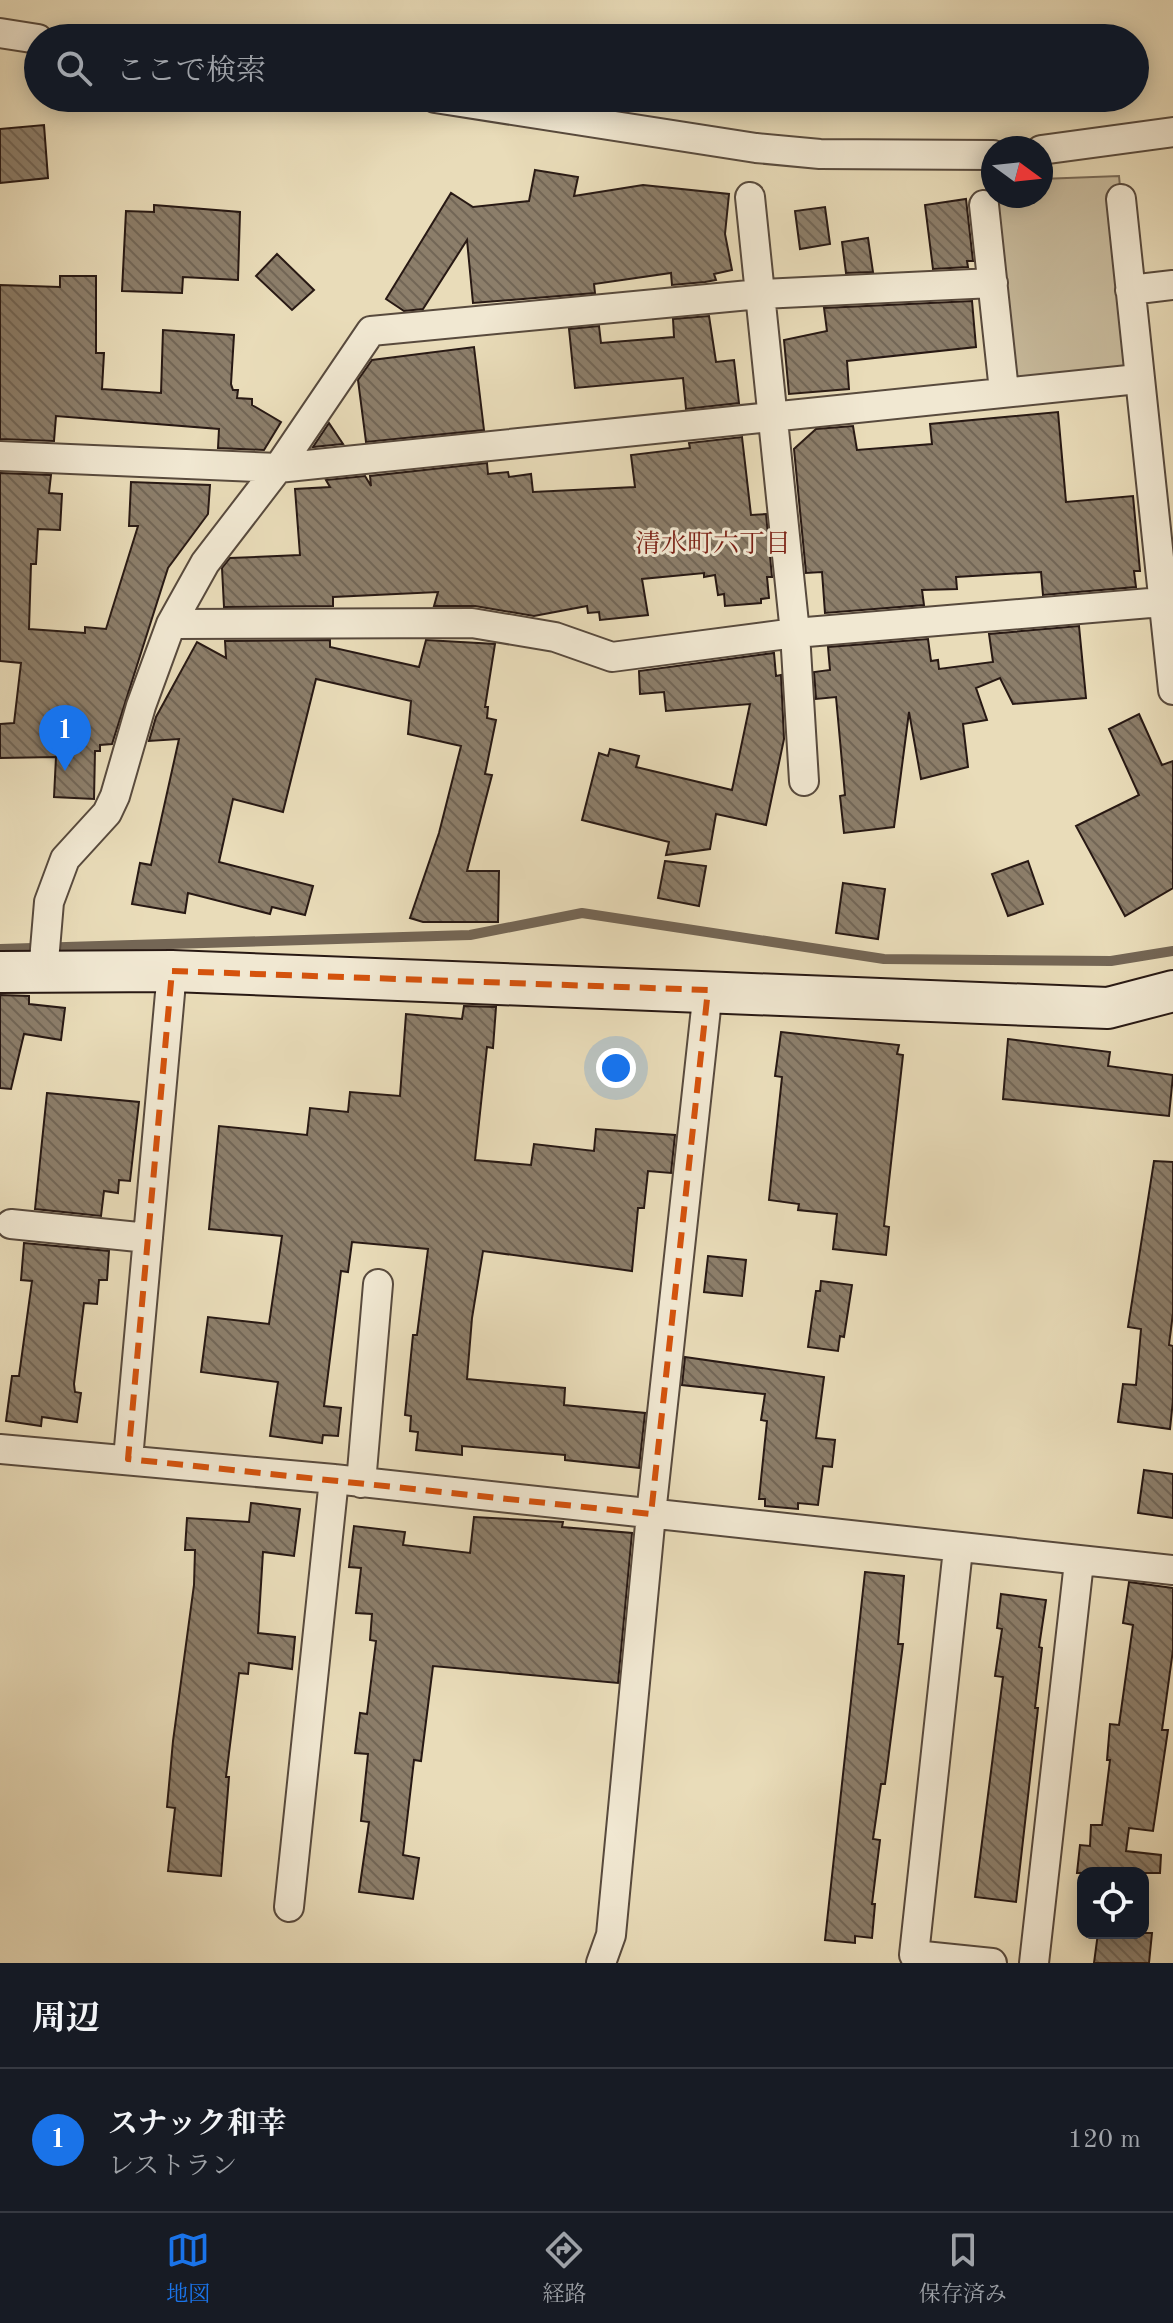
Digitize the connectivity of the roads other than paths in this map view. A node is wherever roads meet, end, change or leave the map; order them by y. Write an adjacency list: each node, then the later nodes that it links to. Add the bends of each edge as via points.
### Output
1 (0, 33): 2 (street)
2 (24, 37)
3 (528, 112): 6 (street, via 794,152)
4 (1173, 132): 5 (street)
5 (1053, 148)
6 (981, 155)
7 (750, 197): 13 (street)
8 (1121, 199): 12 (street)
9 (984, 208): 10 (street)
10 (993, 283): 13 (street); 15 (street)
11 (1173, 285): 12 (street)
12 (1130, 290): 14 (street)
13 (760, 294): 16 (street); 18 (street, via 371,331)
14 (1138, 379): 15 (street); 19 (street)
15 (1004, 391): 16 (street)
16 (776, 418): 18 (street); 22 (street)
17 (0, 456): 18 (street)
18 (278, 468): 21 (street, via 205,563)
19 (1162, 500): 20 (street)
20 (1162, 602): 22 (street); 23 (street)
21 (171, 624): 22 (street, via 472,623 555,637 612,657); 27 (street, via 115,796 107,813 65,859 49,902)
22 (795, 633): 24 (street)
23 (1173, 690)
24 (804, 781)
25 (172, 971): 27 (street); 28 (street); 31 (street)
26 (0, 972): 27 (street)
27 (43, 973)
28 (708, 990): 29 (street, via 1108,1008); 36 (street)
29 (1173, 991)
30 (11, 1224): 31 (street)
31 (148, 1238): 34 (street)
32 (378, 1284): 35 (street)
33 (0, 1449): 34 (street)
34 (128, 1459): 35 (street)
35 (347, 1481): 36 (street); 40 (street)
36 (651, 1514): 37 (street); 41 (street, via 611,1935)
37 (958, 1549): 38 (street); 42 (street, via 914,1955)
38 (1079, 1562): 39 (street); 43 (street)
39 (1173, 1570)
40 (289, 1907)
41 (601, 1963)
42 (992, 1963)
43 (1034, 1963)

